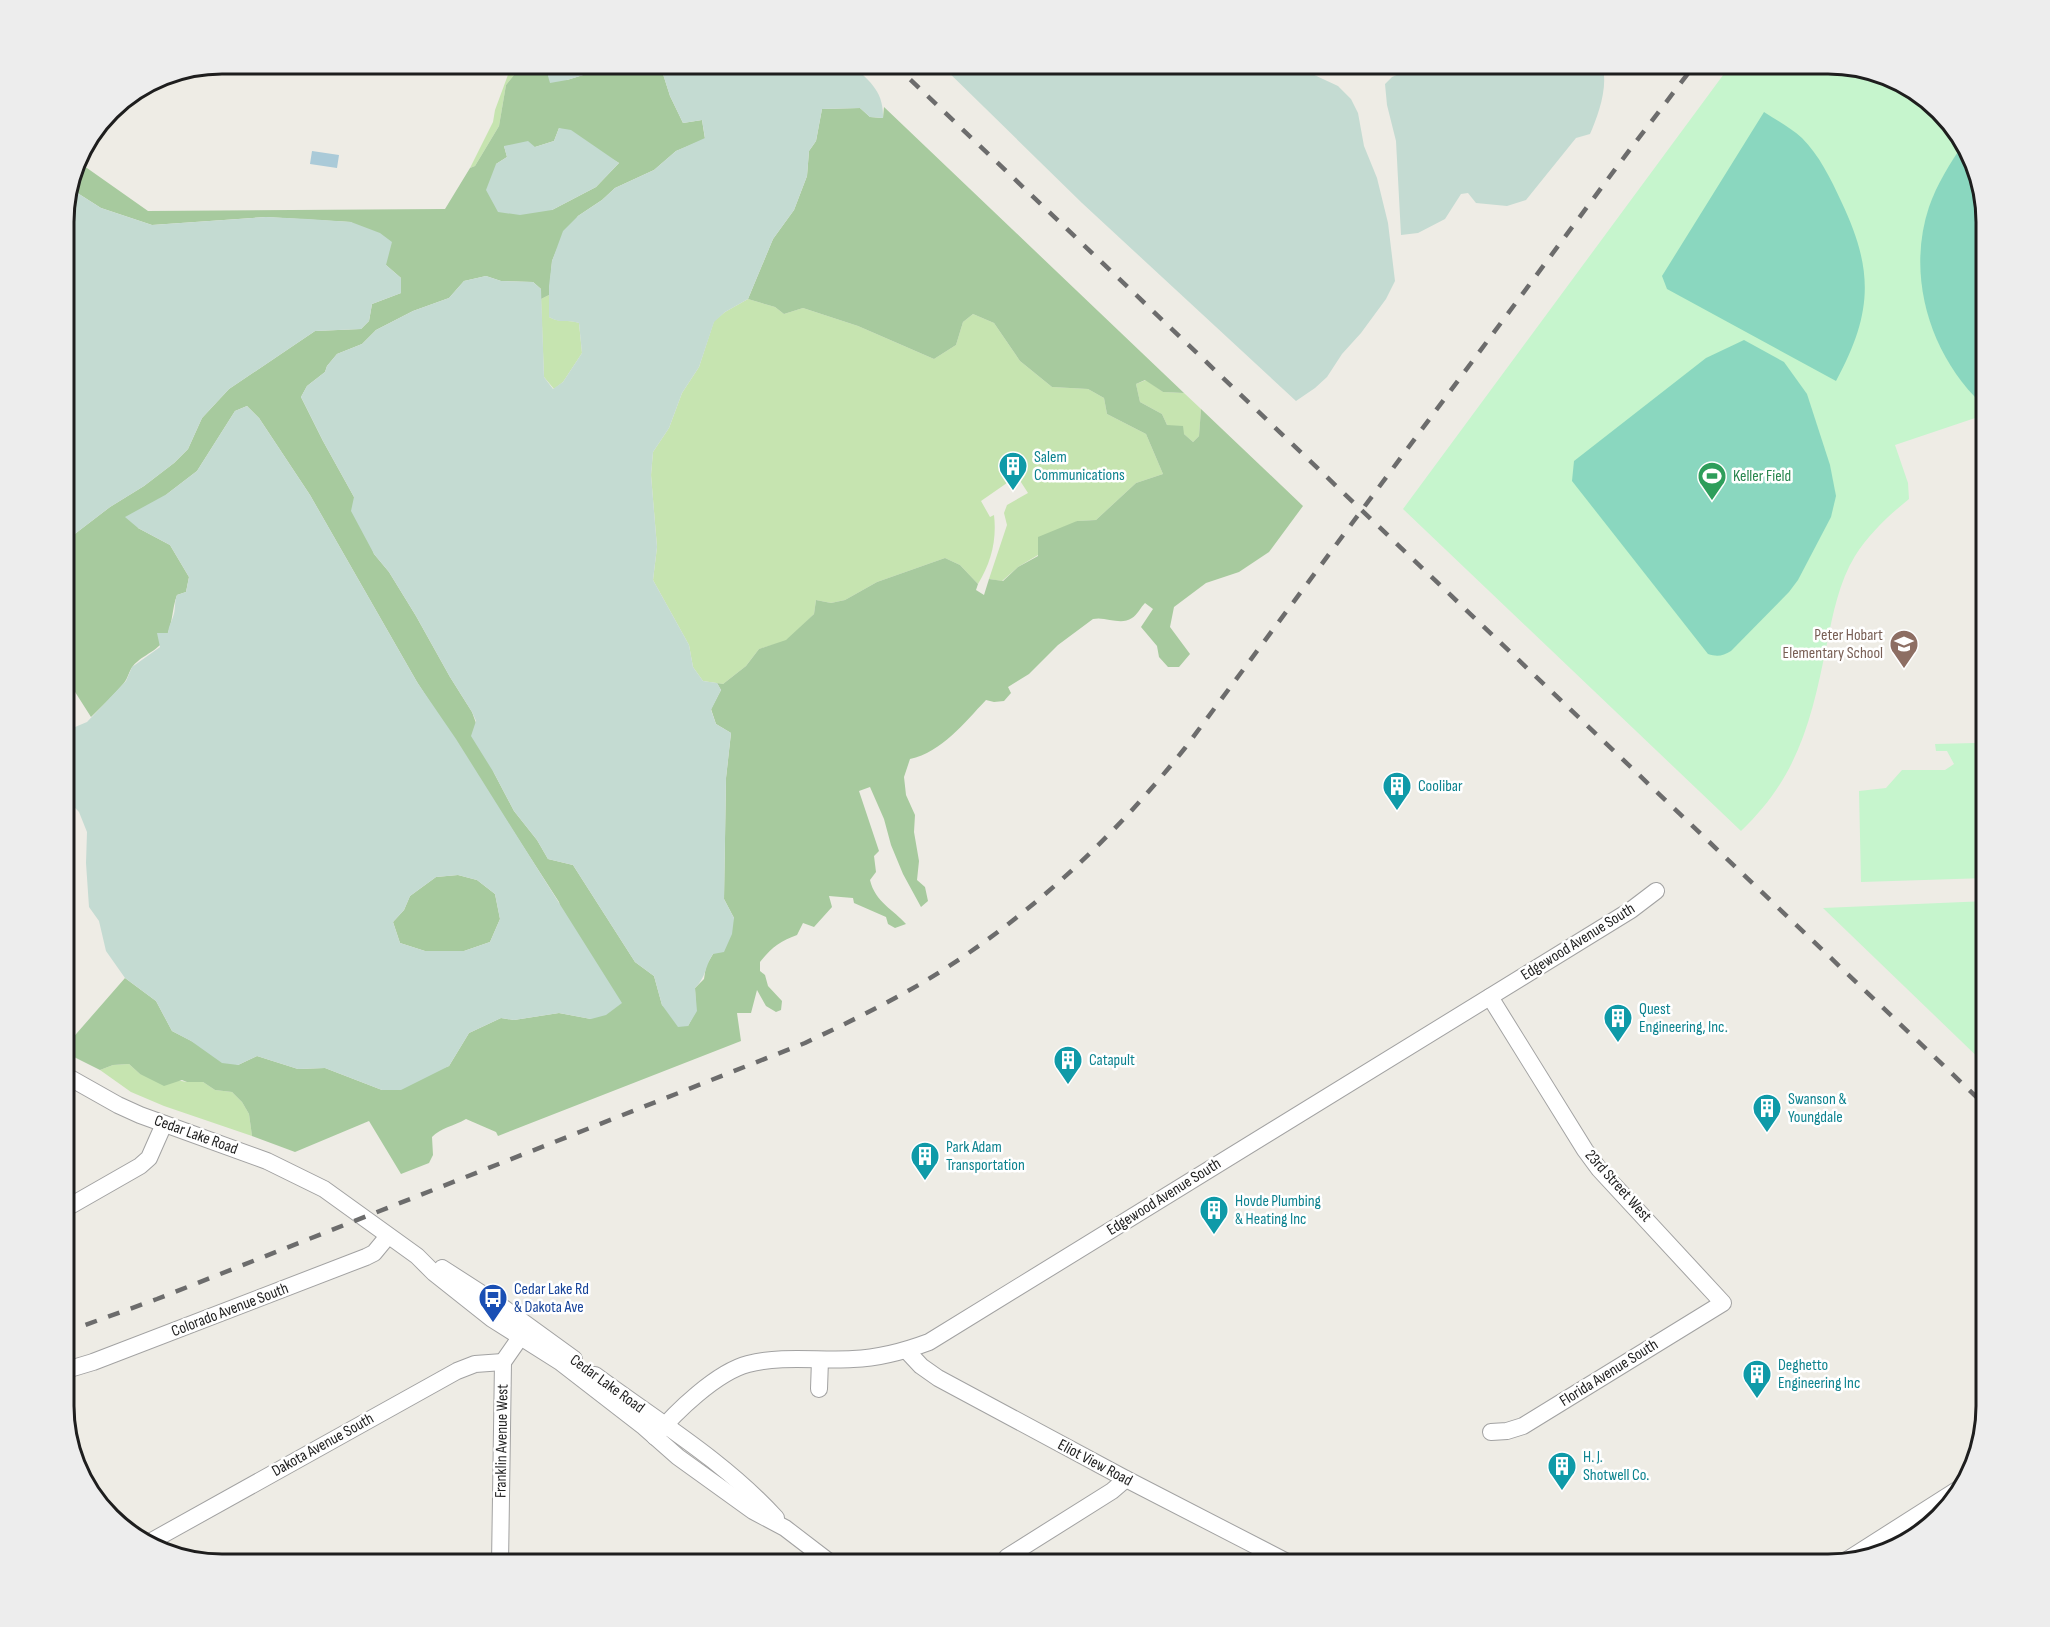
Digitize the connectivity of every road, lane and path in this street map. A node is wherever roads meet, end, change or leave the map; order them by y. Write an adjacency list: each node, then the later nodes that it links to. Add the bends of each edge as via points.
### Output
1 (1656, 891): 2 (street, Edgewood Avenue South)
2 (1490, 997): 7 (street, 23rd Street West, via 1599,1169); 9 (street, Edgewood Avenue South, via 938,1337)
3 (74, 1080): 4 (street, Cedar Lake Road, via 118,1105)
4 (164, 1124): 5 (street, via 149,1158 140,1166); 6 (street, Cedar Lake Road, via 296,1174 324,1189)
5 (74, 1204)
6 (388, 1236): 8 (street, Cedar Lake Road, via 417,1256 439,1265); 12 (street, Colorado Avenue South, via 366,1257)
7 (1723, 1303): 15 (street, Florida Avenue South, via 1523,1426)
8 (524, 1331): 11 (street, Franklin Avenue West); 14 (street, Cedar Lake Road, via 560,1362)
9 (907, 1351): 10 (street, Edgewood Avenue South); 16 (street, Eliot View Road, via 938,1378)
10 (820, 1360): 13 (street); 14 (street, Edgewood Avenue South, via 789,1358 734,1369 682,1408)
11 (503, 1362): 18 (street, Dakota Avenue South, via 475,1364 457,1371); 20 (street, Franklin Avenue West)
12 (74, 1368)
13 (819, 1389)
14 (660, 1431): 21 (street, Cedar Lake Road, via 678,1458)
15 (1491, 1432)
16 (1126, 1479): 22 (street); 23 (street, Eliot View Road)
17 (1944, 1498): 19 (street)
18 (157, 1538)
19 (1864, 1549)
20 (500, 1554)
21 (819, 1554)
22 (1012, 1554)
23 (1272, 1554)

